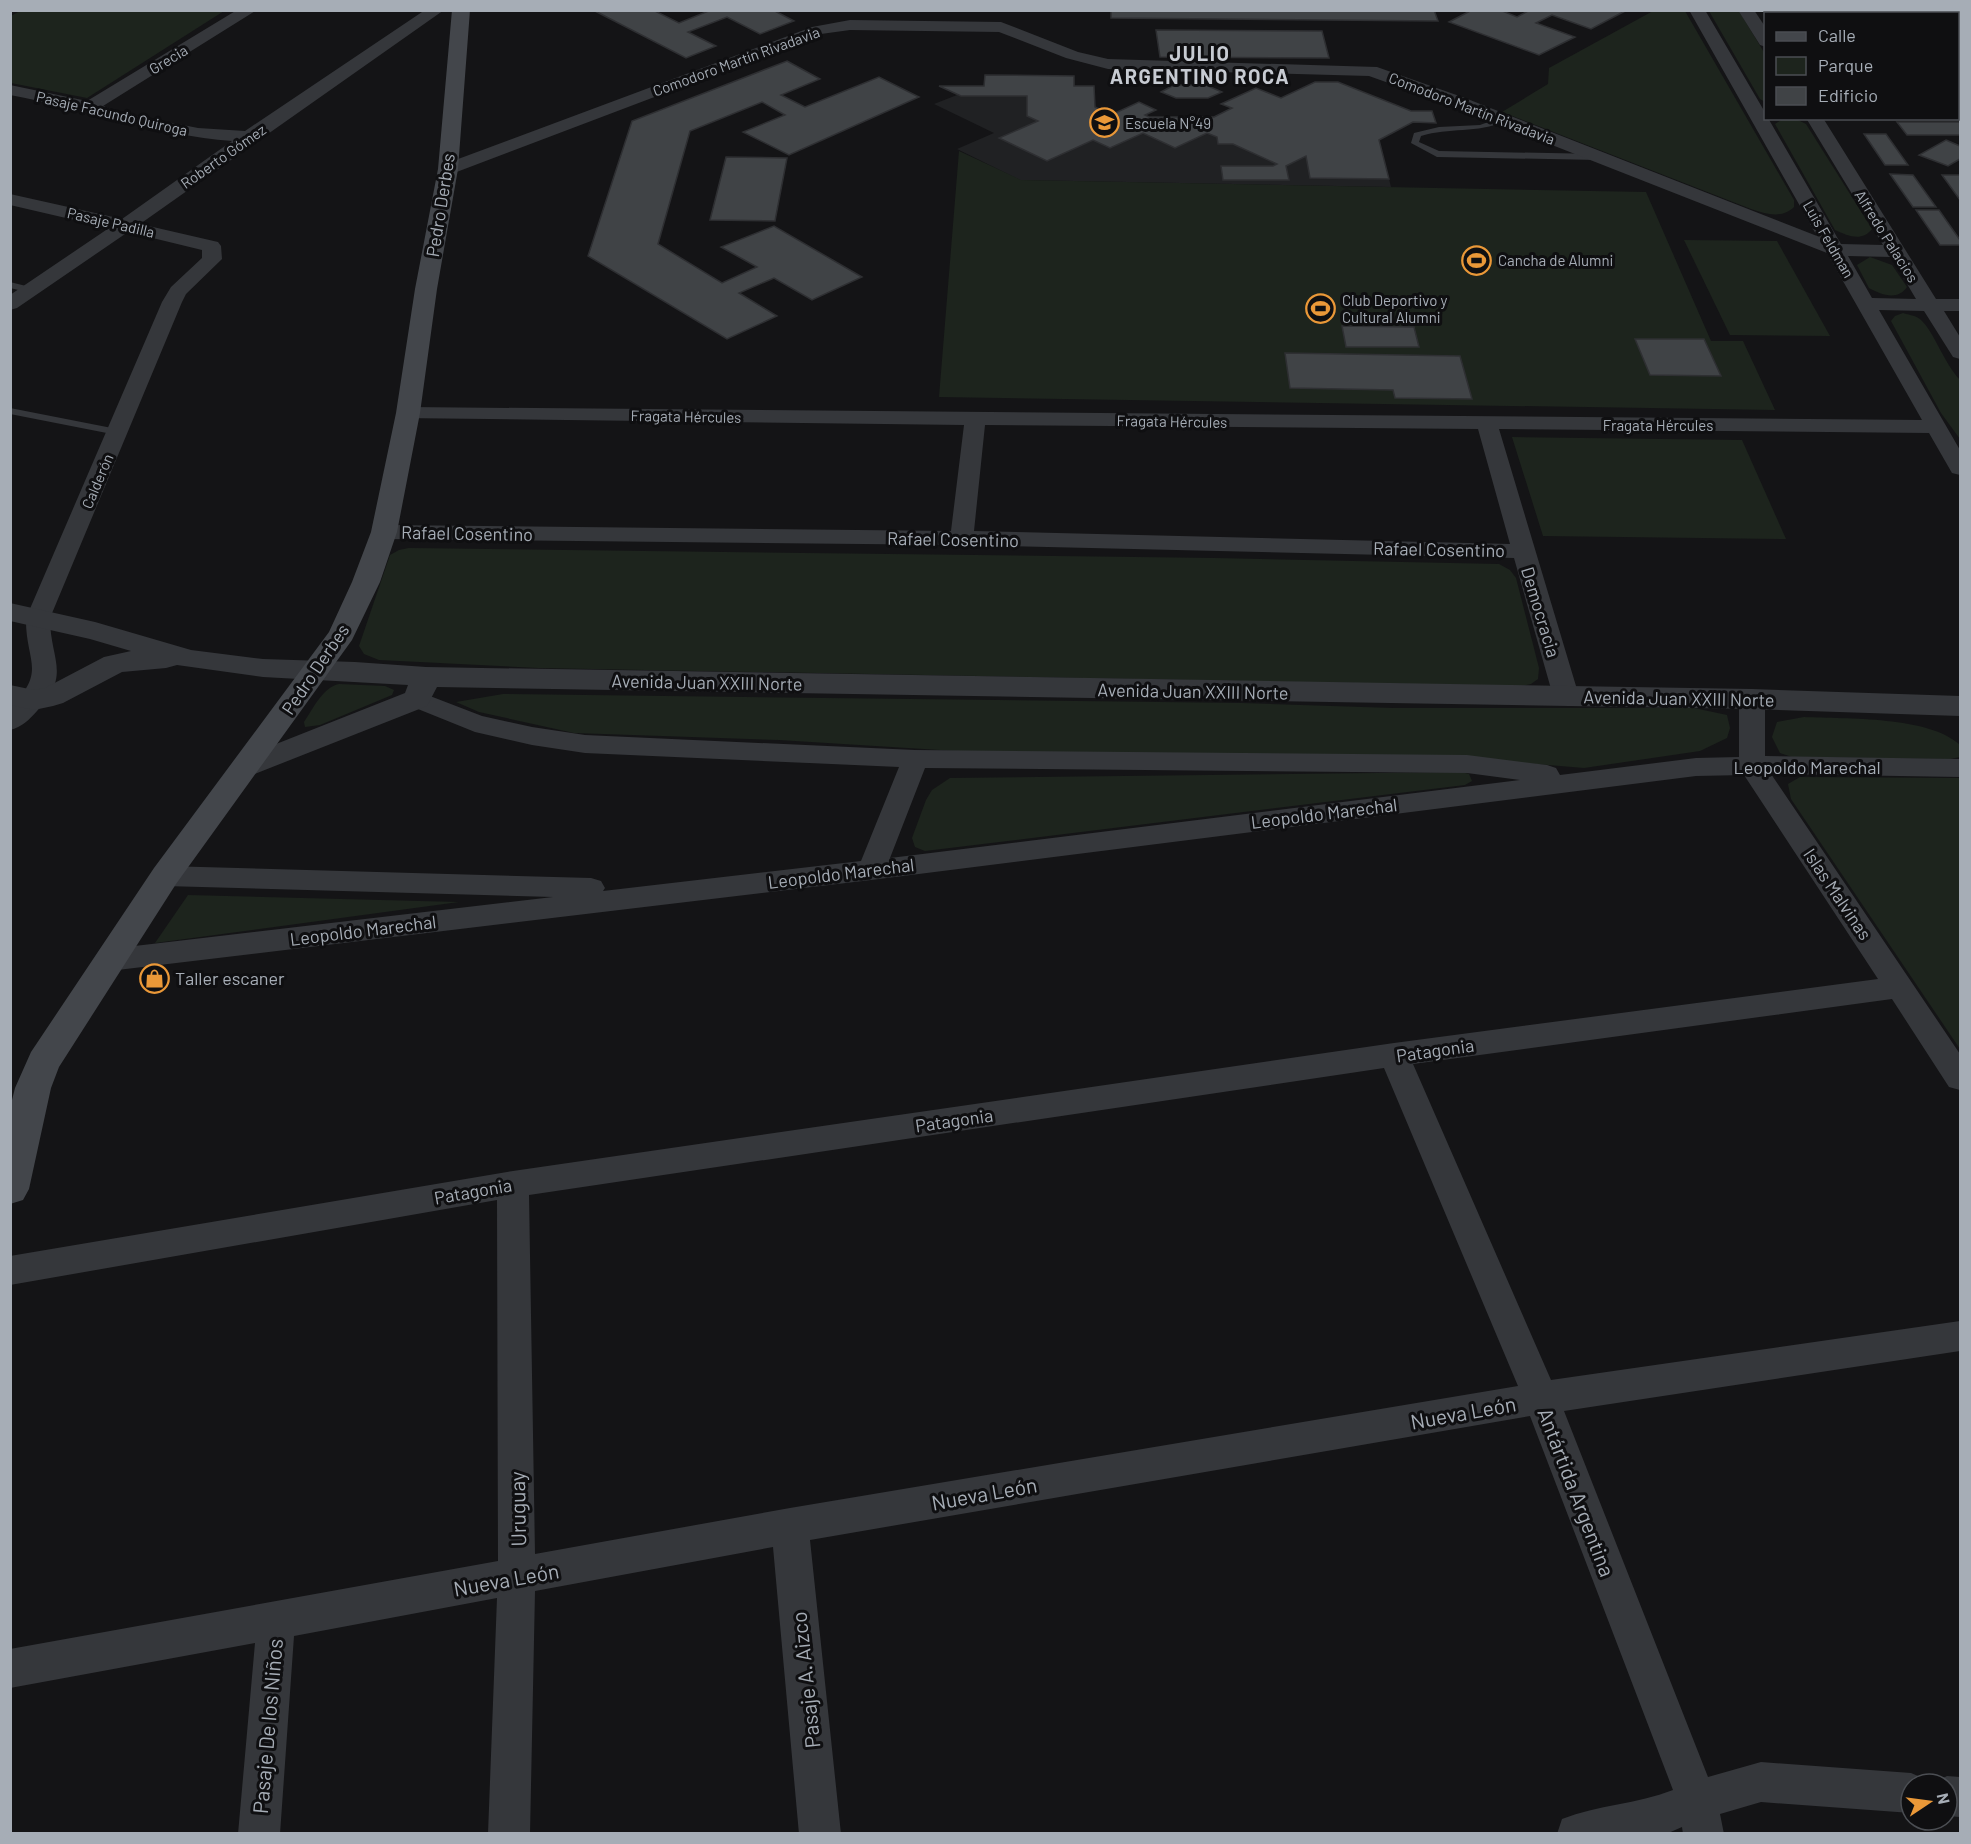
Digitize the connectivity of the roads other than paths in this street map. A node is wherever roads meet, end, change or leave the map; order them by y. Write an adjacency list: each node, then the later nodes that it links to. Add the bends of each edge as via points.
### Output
1 (249, 10): 8 (street, Grecia)
2 (436, 10): 13 (street, Roberto Gómez)
3 (461, 10): 15 (main road, Pedro Derbes)
4 (1697, 10): 9 (street, Luis Feldman)
5 (1746, 10): 6 (street)
6 (1764, 39)
7 (10, 90): 8 (street, Pasaje Facundo Quiroga)
8 (88, 108): 13 (street, Pasaje Facundo Quiroga, via 198,133)
9 (1760, 111)
10 (1502, 119): 14 (street, Comodoro Martín Rivadavia); 14 (lane, via 1477,129 1430,129 1417,135 1415,143 1437,154); 15 (street, Comodoro Martín Rivadavia, via 1371,71 1122,65 1089,61 1001,27 850,25 818,30)
11 (1765, 120): 19 (street, Luis Feldman)
12 (1815, 120): 20 (street, Alfredo Palacios)
13 (249, 137): 17 (street, Roberto Gómez)
14 (1599, 157): 19 (street, Comodoro Martín Rivadavia)
15 (448, 169): 29 (main road, Pedro Derbes)
16 (10, 199): 17 (street, Pasaje Padilla)
17 (126, 225): 18 (street, Pasaje Padilla); 22 (street, Roberto Gómez)
18 (211, 246): 33 (street, Calderón, via 212,259 178,291 172,302)
19 (1836, 250): 20 (street, Comodoro Martín Rivadavia); 24 (street, Luis Feldman)
20 (1896, 251): 25 (street, Alfredo Palacios)
21 (10, 285): 22 (lane)
22 (31, 290): 23 (street, Roberto Gómez)
23 (10, 304)
24 (1866, 304): 25 (street); 32 (street, Luis Feldman)
25 (1930, 304): 26 (street); 27 (street, Alfredo Palacios)
26 (1960, 305)
27 (1960, 353)
28 (10, 411): 33 (lane)
29 (408, 413): 30 (street, Fragata Hércules); 35 (main road, Pedro Derbes)
30 (975, 419): 31 (street, Fragata Hércules); 36 (street)
31 (1487, 424): 32 (street, Fragata Hércules); 37 (street, Democracia)
32 (1935, 427): 34 (street, Luis Feldman)
33 (117, 432): 39 (street, Calderón)
34 (1960, 468)
35 (384, 532): 36 (street, Rafael Cosentino); 41 (main road, Pedro Derbes, via 342,634)
36 (962, 538): 37 (street, Rafael Cosentino)
37 (1522, 551): 43 (street, Democracia)
38 (10, 612): 39 (street, Avenida Juan XXIII Norte)
39 (38, 618): 40 (street, Avenida Juan XXIII Norte); 44 (street, Calderón, via 37,634 46,665 44,680)
40 (189, 658): 41 (street, Avenida Juan XXIII Norte); 44 (street, Avenida Juan XXIII Norte, via 114,664 53,696)
41 (315, 671): 42 (street, Avenida Juan XXIII Norte, via 355,670); 50 (main road, Pedro Derbes)
42 (422, 688): 43 (street, Avenida Juan XXIII Norte); 48 (street, Avenida Juan XXIII Norte, via 475,723 585,744); 50 (street, Avenida Juan XXIII Norte)
43 (1566, 696): 45 (street, Avenida Juan XXIII Norte)
44 (22, 698): 47 (street, Calderón)
45 (1752, 699): 46 (street, Avenida Juan XXIII Norte); 49 (street)
46 (1960, 706)
47 (10, 722)
48 (915, 759): 52 (street, Avenida Juan XXIII Norte, via 1467,764); 53 (street)
49 (1752, 766): 51 (street, Leopoldo Marechal); 52 (street, Leopoldo Marechal, via 1696,767); 57 (street, Islas Malvinas)
50 (247, 767): 54 (main road, Pedro Derbes)
51 (1960, 768)
52 (1590, 779): 53 (street, Leopoldo Marechal)
53 (871, 870): 55 (street, Leopoldo Marechal)
54 (165, 876): 55 (street, Leopoldo Marechal); 56 (main road, Pedro Derbes)
55 (689, 891): 56 (street, Leopoldo Marechal)
56 (109, 960): 61 (main road, Pedro Derbes, via 43,1062 33,1088)
57 (1900, 987): 58 (street, Patagonia); 59 (street, Islas Malvinas)
58 (1394, 1055): 60 (street, Patagonia); 64 (street, Antártida Argentina)
59 (1960, 1078)
60 (513, 1184): 62 (street, Patagonia); 66 (street, Uruguay)
61 (10, 1189)
62 (10, 1271)
63 (1960, 1336): 64 (street, Nueva León)
64 (1541, 1398): 65 (street, Nueva León); 70 (street, Antártida Argentina)
65 (790, 1526): 66 (street, Nueva León); 73 (street, Pasaje A. Aizco)
66 (517, 1578): 67 (street, Nueva León); 72 (street, Uruguay)
67 (276, 1619): 68 (street, Nueva León); 71 (street, Pasaje De los Niños)
68 (10, 1669)
69 (1899, 1792): 70 (street, via 1761,1782)
70 (1701, 1817): 74 (street, via 1651,1819)
71 (259, 1833)
72 (509, 1833)
73 (820, 1833)
74 (1577, 1833)

